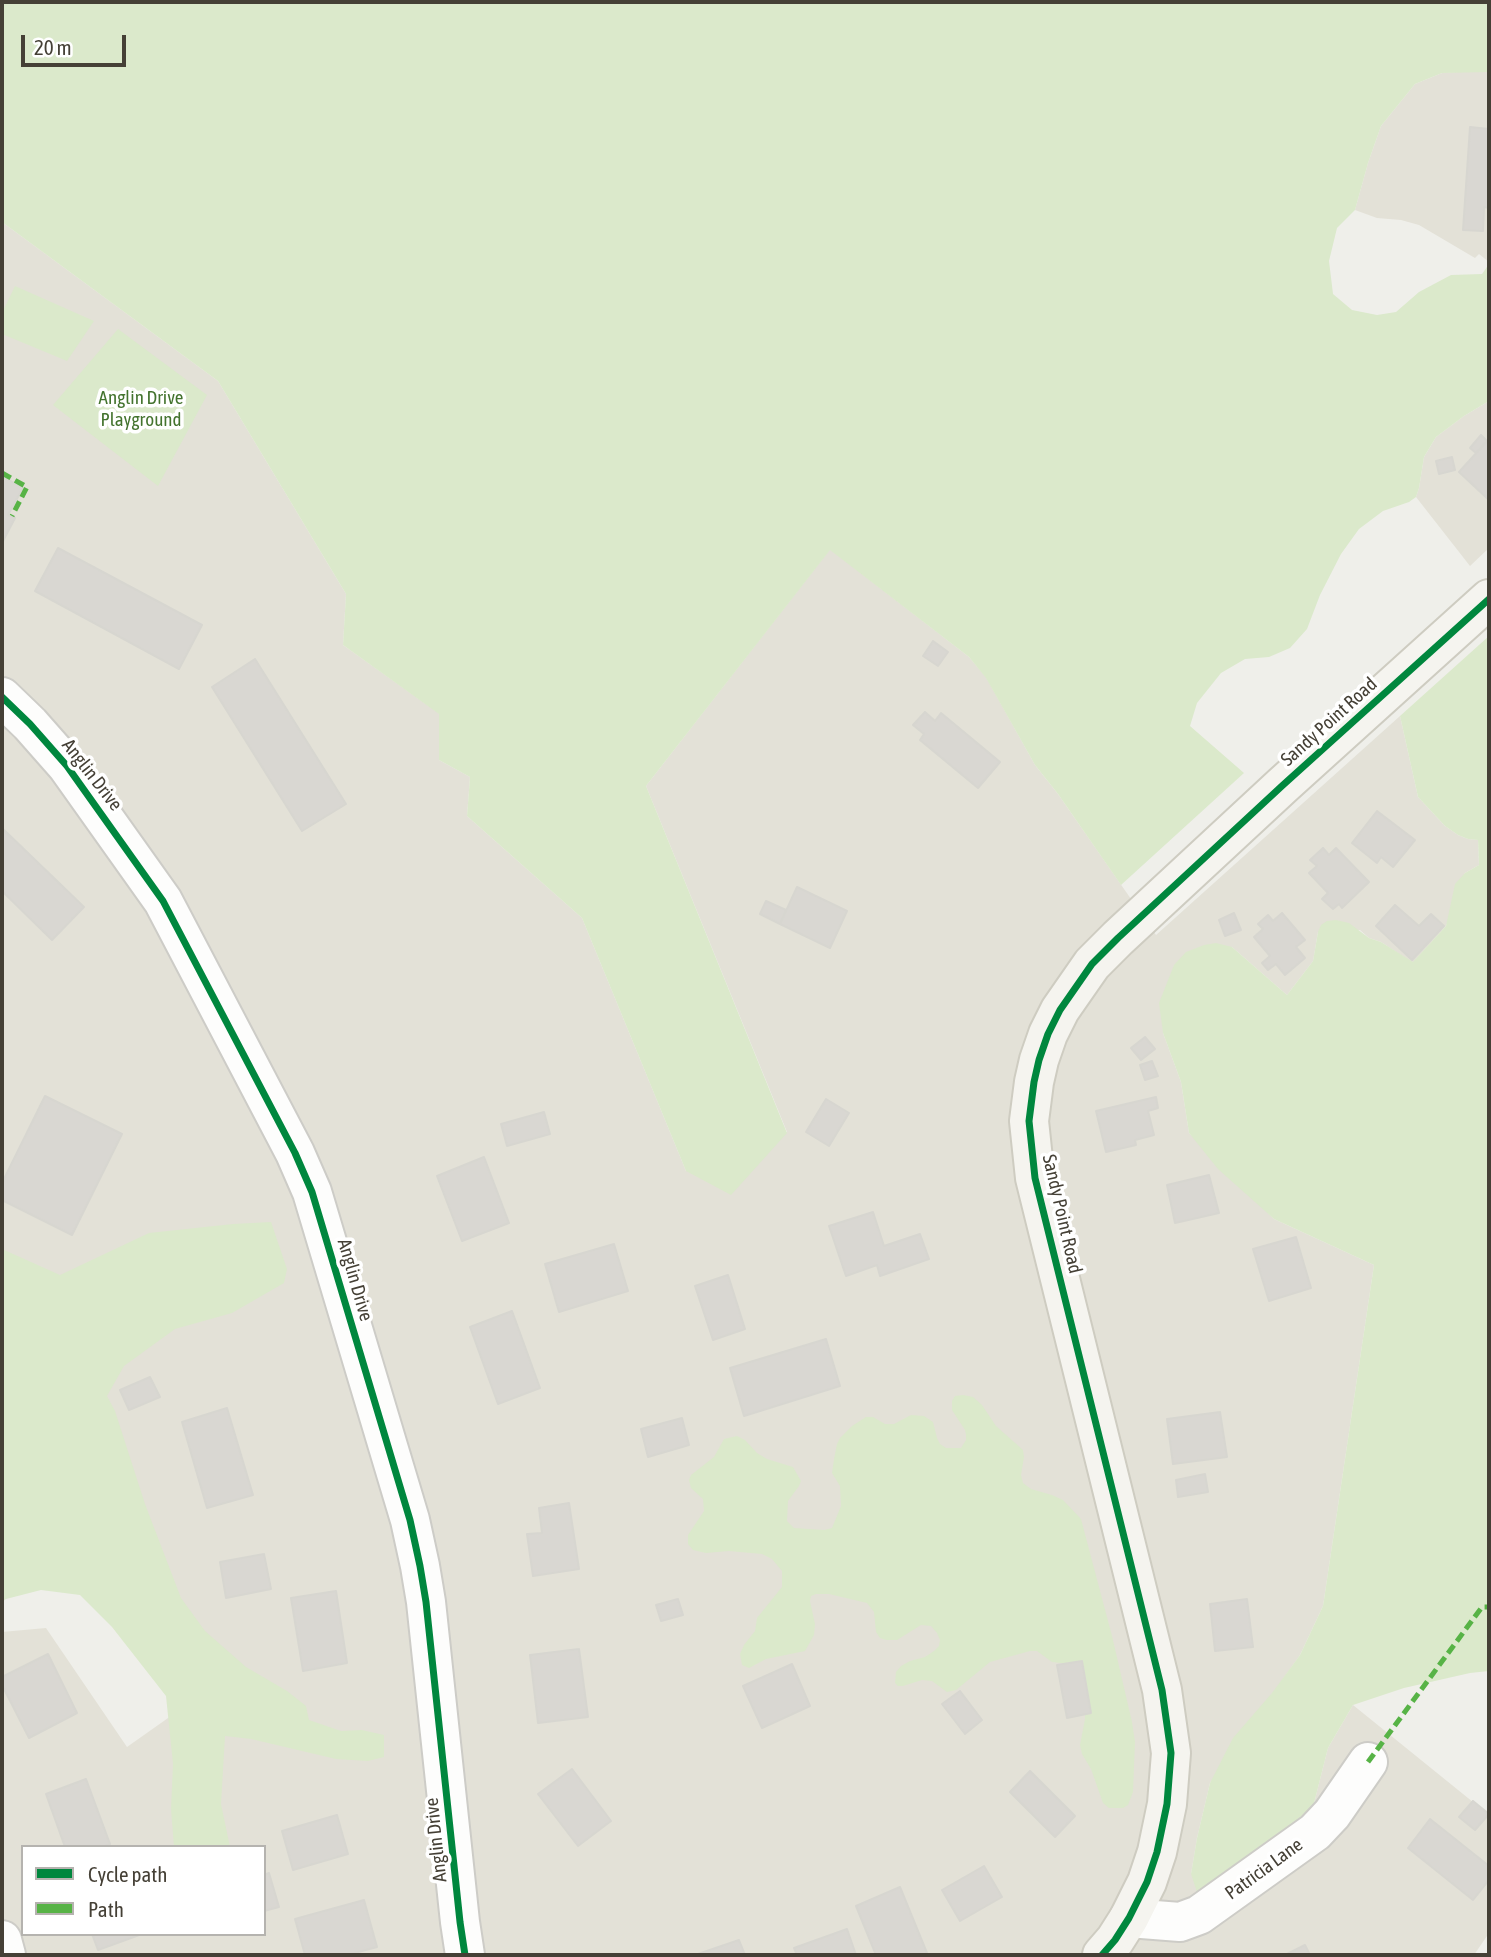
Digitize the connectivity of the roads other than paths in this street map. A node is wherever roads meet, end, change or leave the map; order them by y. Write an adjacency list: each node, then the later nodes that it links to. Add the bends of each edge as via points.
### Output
1 (1489, 599): 4 (street, Sandy Point Road, via 1118,938 1060,1010 1039,1060 1030,1121 1035,1178 1162,1690 1169,1741 1170,1780 1163,1827 1147,1882)
2 (2, 696): 7 (street, Anglin Drive, via 67,766 163,901 313,1192 420,1566)
3 (1368, 1762): 4 (street, Patricia Lane, via 1315,1832 1199,1916 1180,1922)
4 (1129, 1918): 8 (street, Sandy Point Road)
5 (2, 1940): 6 (street)
6 (6, 1955)
7 (465, 1955)
8 (1103, 1955)

